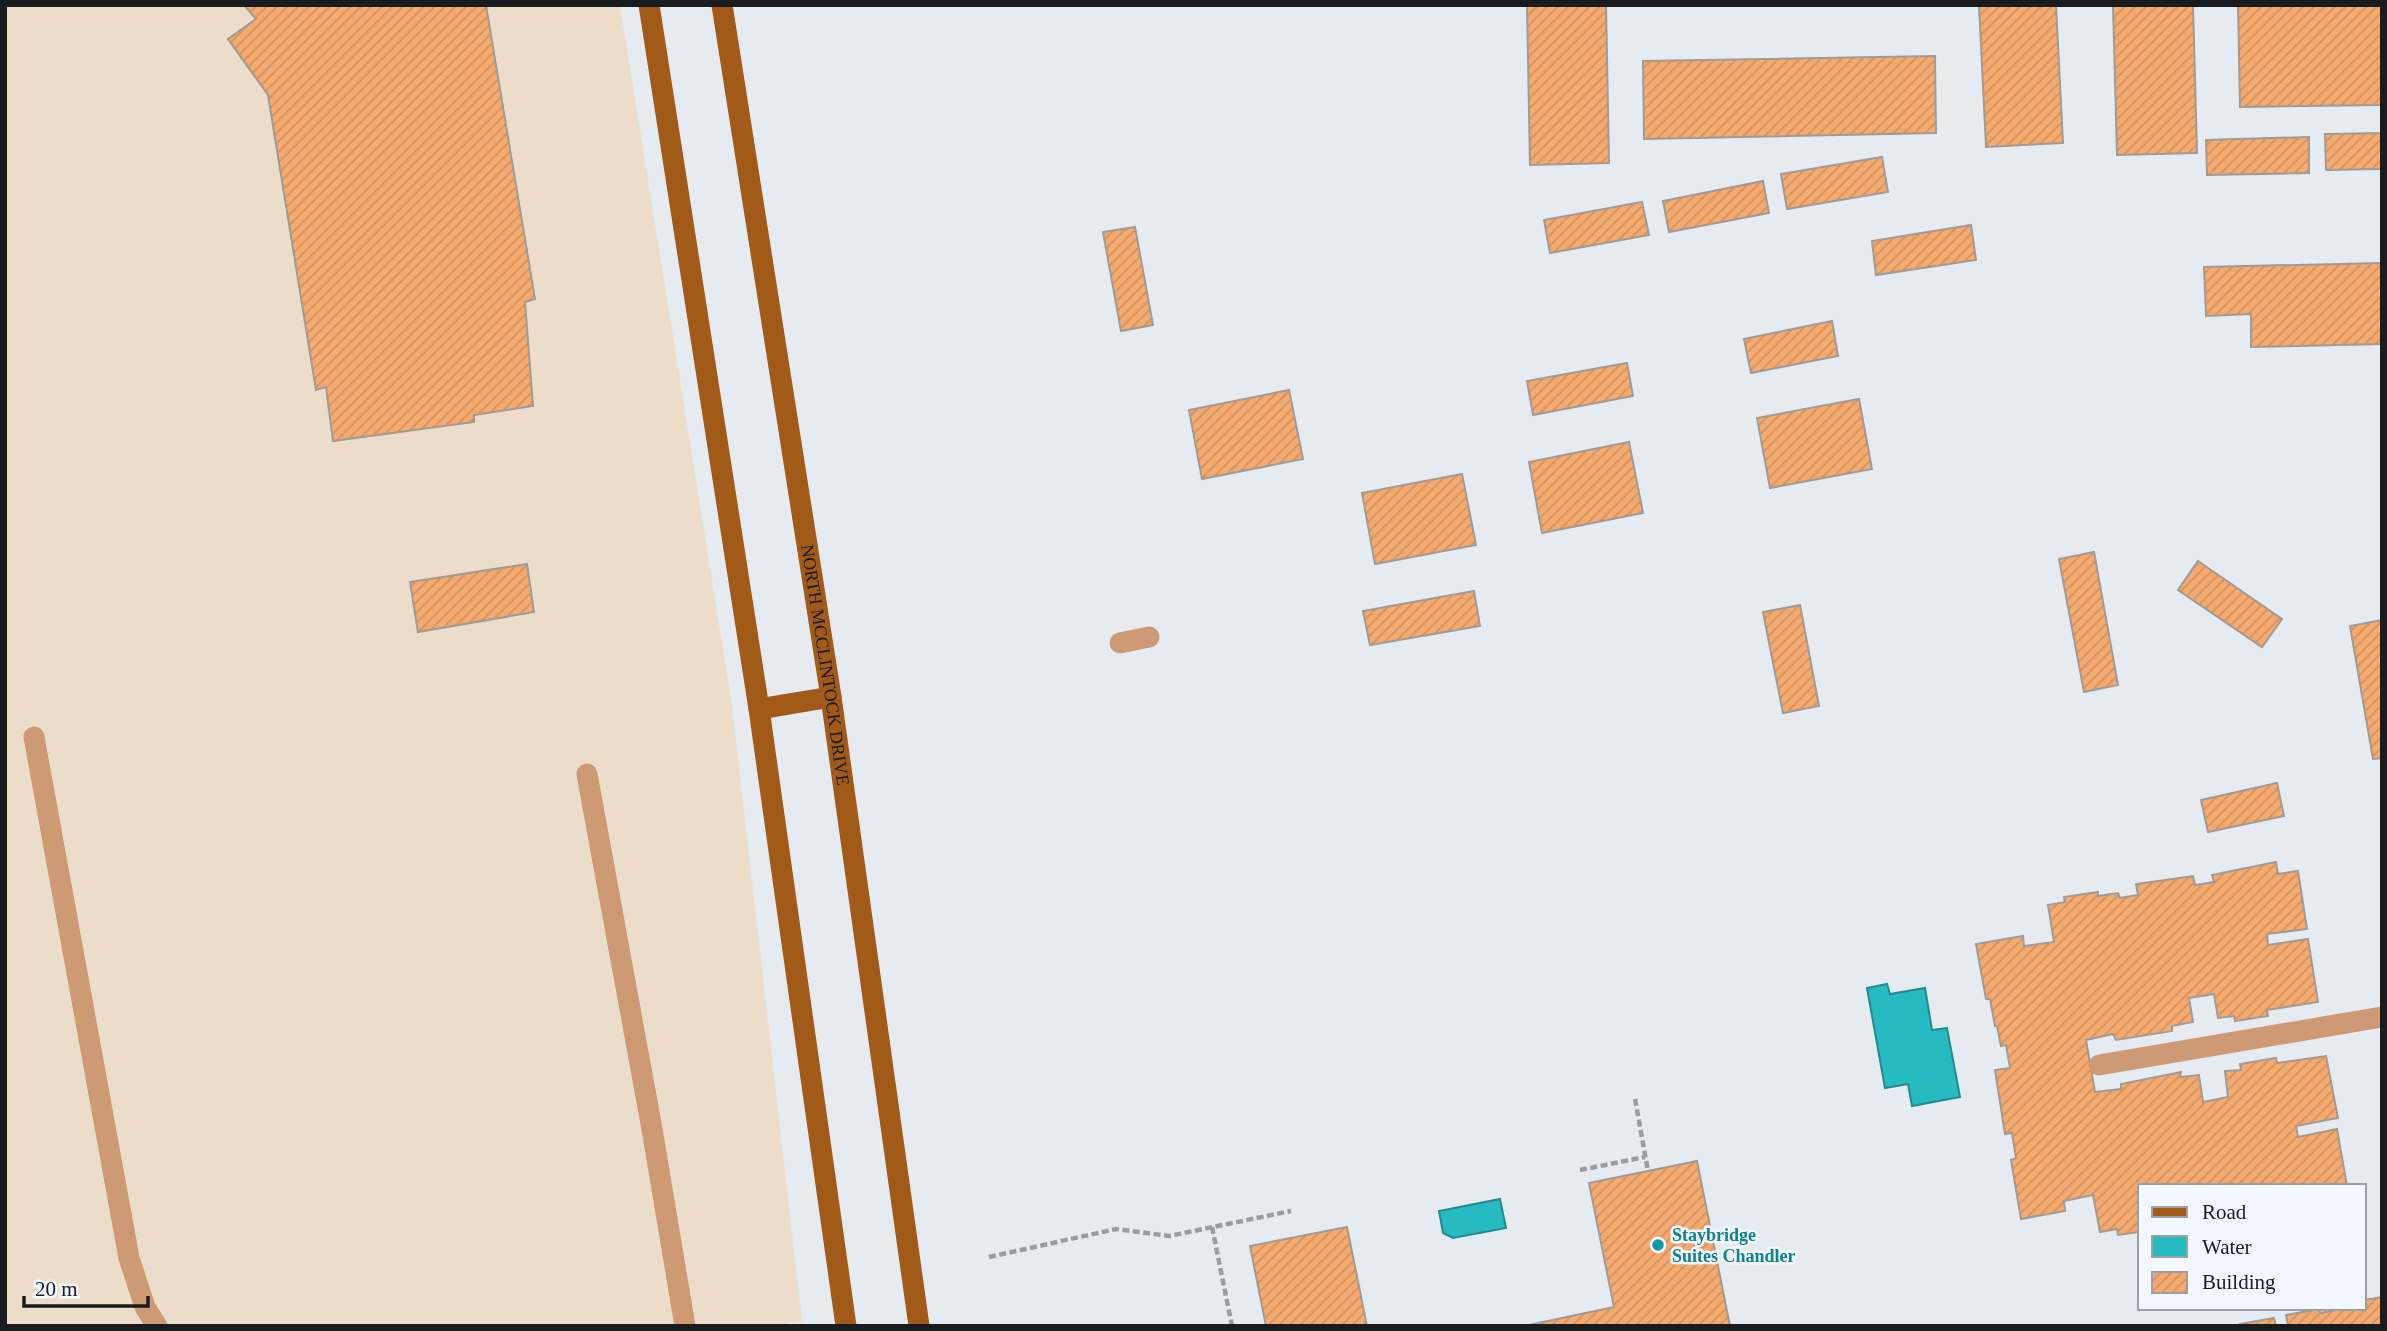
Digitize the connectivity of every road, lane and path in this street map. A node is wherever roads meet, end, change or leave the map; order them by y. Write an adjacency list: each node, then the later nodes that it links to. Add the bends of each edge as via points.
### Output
1 (649, 5): 6 (main road)
2 (722, 5): 5 (main road, NORTH MCCLINTOCK DRIVE)
3 (1149, 637): 4 (lane)
4 (1120, 643)
5 (831, 698): 6 (main road); 21 (main road, NORTH MCCLINTOCK DRIVE)
6 (759, 709): 20 (main road)
7 (34, 737): 18 (lane, via 129,1258 145,1307)
8 (587, 774): 19 (lane)
9 (2382, 1017): 10 (lane)
10 (2099, 1065)
11 (1634, 1099): 12 (path)
12 (1645, 1157): 13 (path); 14 (path)
13 (1580, 1170)
14 (1648, 1171)
15 (1291, 1211): 16 (path)
16 (1212, 1227): 17 (path, via 1169,1236 1116,1229); 22 (path)
17 (989, 1257)
18 (158, 1326)
19 (685, 1326)
20 (846, 1326)
21 (919, 1326)
22 (1232, 1326)

